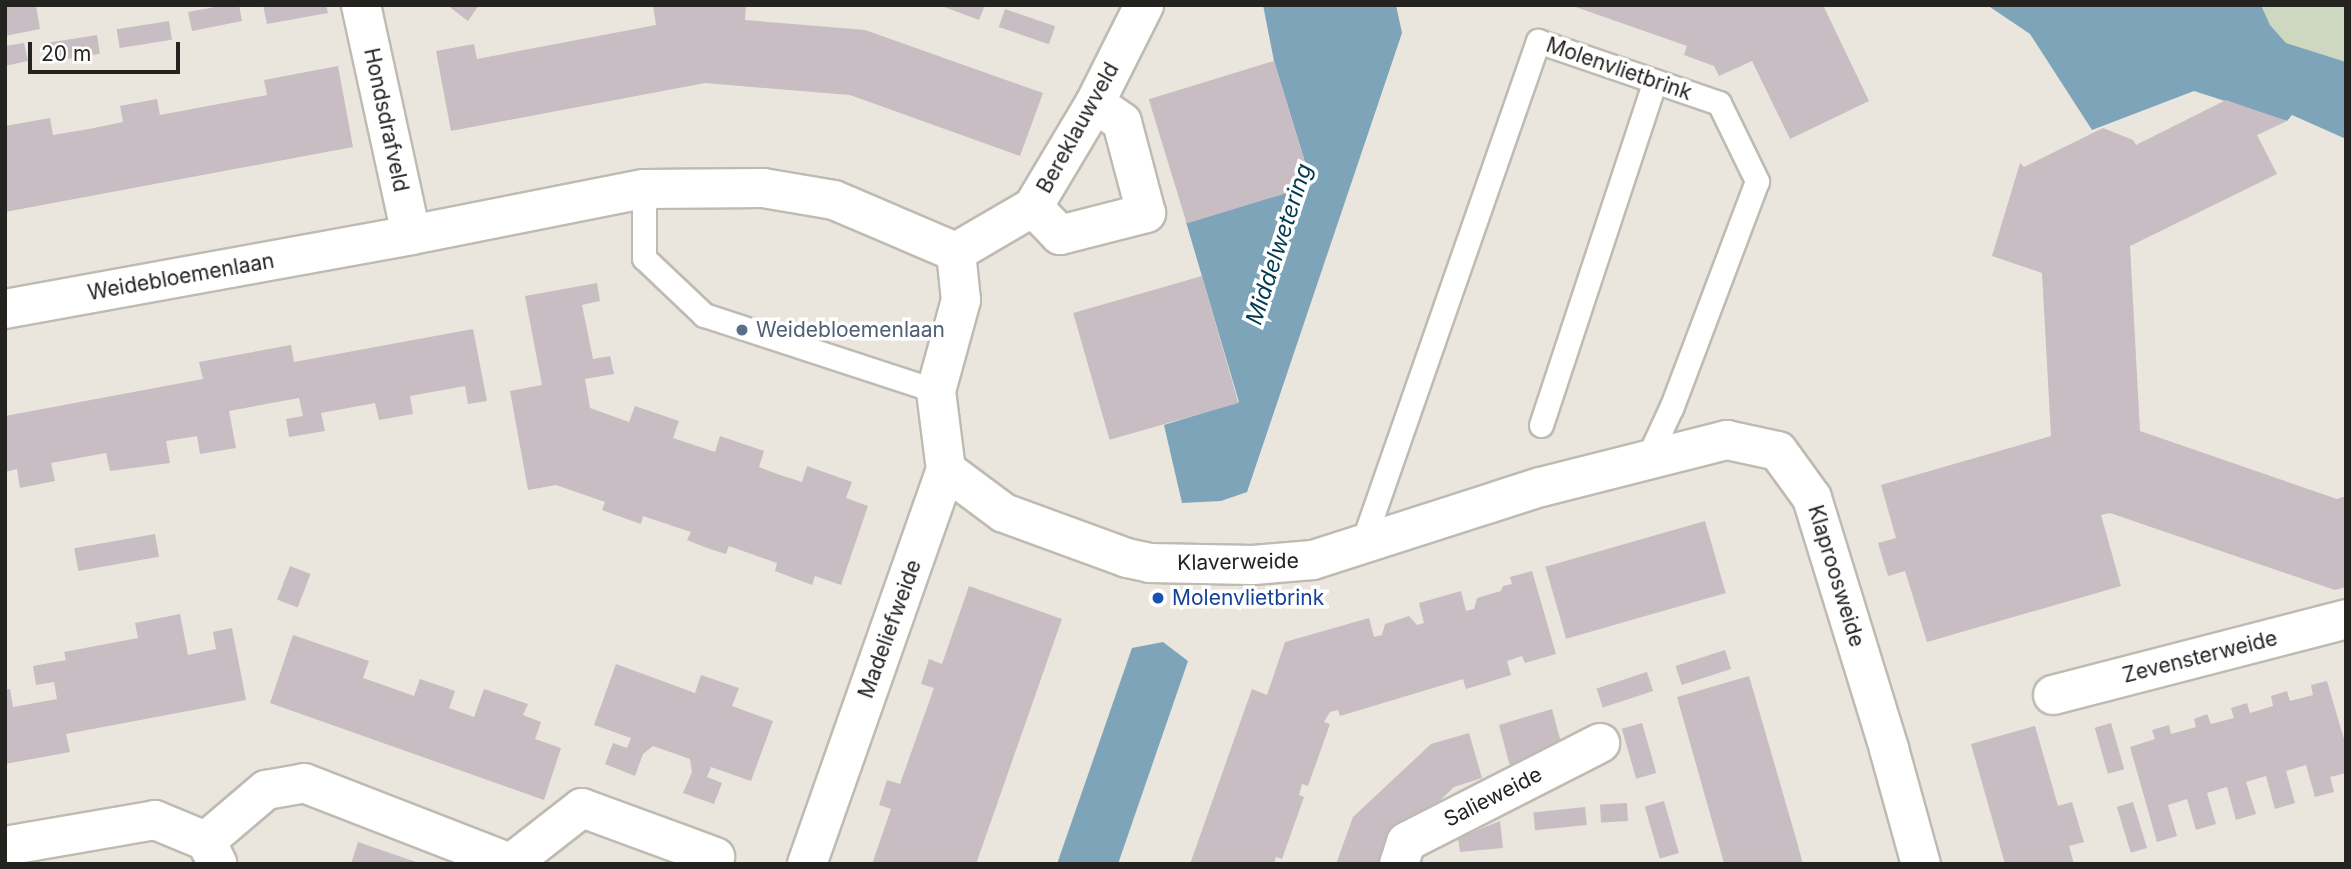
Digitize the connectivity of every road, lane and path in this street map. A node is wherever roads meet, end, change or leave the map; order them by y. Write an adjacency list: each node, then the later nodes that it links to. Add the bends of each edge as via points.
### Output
1 (361, 5): 7 (street, Hondsdrafveld)
2 (1144, 5): 4 (street, Bereklauwveld)
3 (1655, 81): 11 (lane); 12 (lane, Molenvlietbrink, via 1719,103 1758,181); 15 (lane, Molenvlietbrink, via 1538,41)
4 (1095, 103): 6 (street, Bereklauwveld); 6 (street, via 1122,122 1146,213 1060,235)
5 (644, 189): 7 (street, Weidebloemenlaan); 8 (street, Weidebloemenlaan, via 763,187 834,200); 10 (lane, via 644,258 704,315)
6 (1033, 207): 8 (street, Bereklauwveld)
7 (411, 235): 9 (street, Weidebloemenlaan)
8 (956, 252): 10 (street, via 961,300)
9 (5, 309)
10 (936, 391): 13 (street, Madeliefweide)
11 (1541, 425)
12 (1647, 460): 14 (street, Klaproosweide); 25 (street, Klaproosweide, via 1727,440 1778,451 1812,498)
13 (946, 470): 15 (street, Klaverweide, via 1004,513 1150,563 1253,565 1312,560); 23 (street, Madeliefweide)
14 (1541, 487): 15 (street, Klaverweide)
15 (1362, 544)
16 (2346, 619): 17 (street, Zevensterweide)
17 (2053, 695)
18 (1600, 743): 24 (street, Salieweide, via 1406,842)
19 (5, 846): 20 (street, via 155,820)
20 (211, 852): 22 (street, via 266,790 304,783)
21 (715, 857): 22 (street, via 582,808)
22 (510, 863)
23 (807, 864)
24 (1399, 864)
25 (1921, 864)

